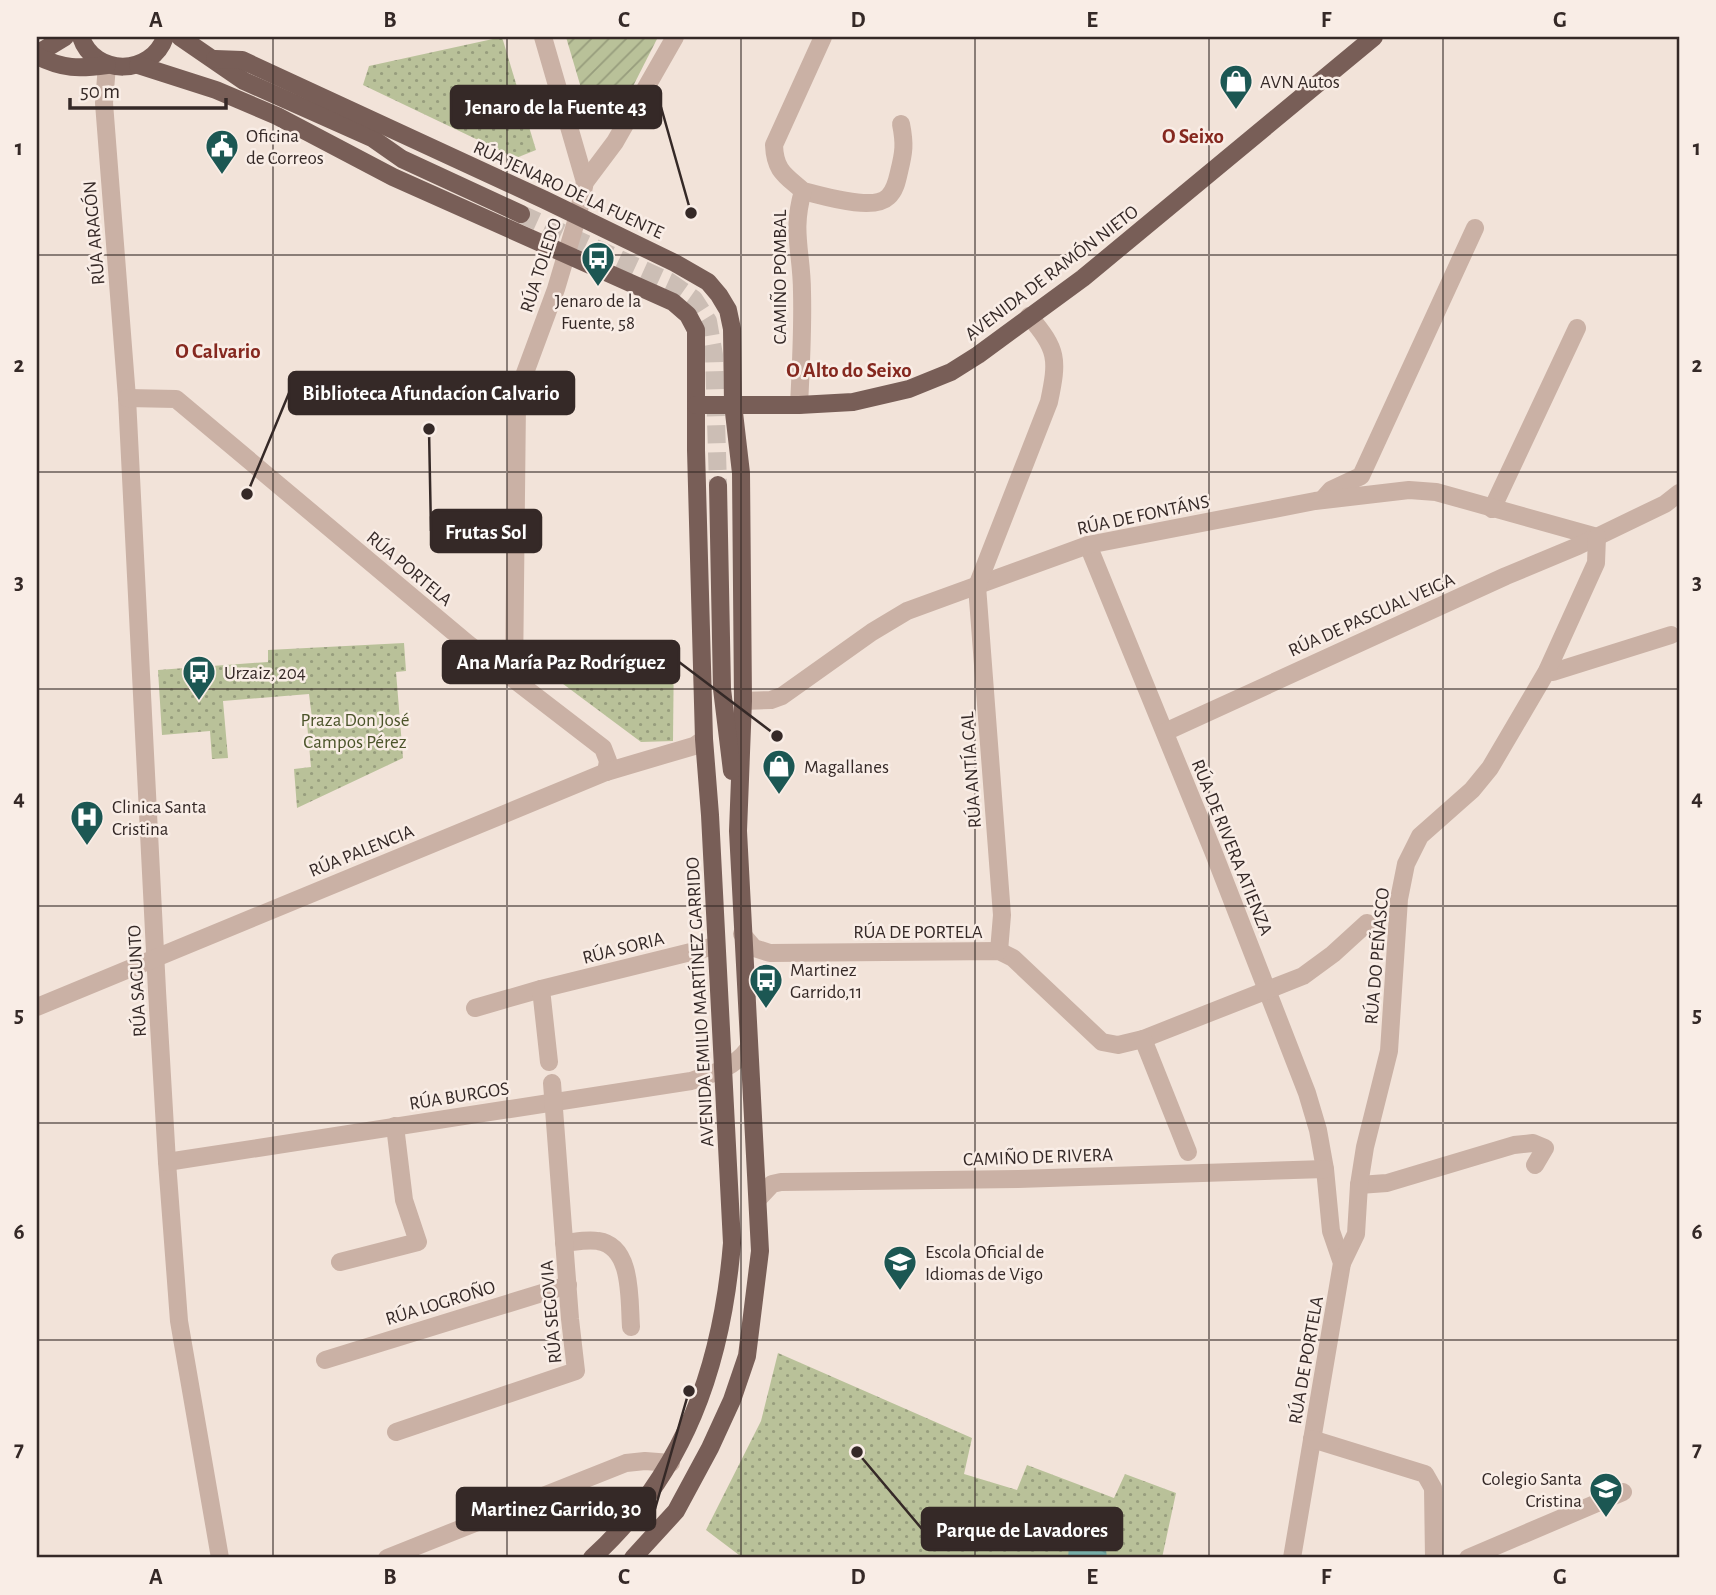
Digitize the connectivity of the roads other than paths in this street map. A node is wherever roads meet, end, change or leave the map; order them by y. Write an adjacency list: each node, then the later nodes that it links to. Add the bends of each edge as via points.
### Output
1 (65, 37): 9 (main road)
2 (82, 37): 11 (main road, via 89,52)
3 (165, 37): 12 (main road, via 157,52)
4 (180, 37): 10 (main road, RÚA JENARO DE LA FUENTE)
5 (543, 37): 16 (street)
6 (675, 37): 16 (street, RÚA TOLEDO, via 615,142)
7 (822, 37): 17 (street, CAMIÑO POMBAL, via 774,145 779,169)
8 (1374, 37): 22 (main road, AVENIDA DE RAMÓN NIETO, via 1083,278)
9 (37, 55): 11 (main road, via 81,69)
10 (215, 59): 15 (main road, RÚA JENARO DE LA FUENTE, via 235,76 372,138); 19 (main road, RÚA JENARO DE LA FUENTE, via 242,60)
11 (107, 65): 12 (main road); 24 (street, RÚA ARAGÓN, via 104,103)
12 (138, 65): 14 (main road, via 228,94)
13 (901, 124): 17 (street, CAMIÑO POMBAL, via 905,148 896,184 887,198 874,204)
14 (303, 129): 15 (main road); 21 (main road, via 393,177)
15 (402, 159): 18 (main road)
16 (585, 182): 19 (street, RÚA TOLEDO)
17 (803, 191): 27 (street, CAMIÑO POMBAL, via 796,214 802,291)
18 (521, 214)
19 (578, 215): 21 (street, RÚA TOLEDO); 25 (main road, RÚA JENARO DE LA FUENTE, via 675,263 708,282 719,295 732,329)
20 (1475, 228): 29 (street, RÚA DE FONTÁNS, via 1361,476 1331,489)
21 (566, 254): 26 (main road, via 673,302 688,315 696,330); 37 (street, RÚA TOLEDO, via 517,402)
22 (1030, 316): 27 (main road, AVENIDA DE RAMÓN NIETO, via 960,366 909,388 853,402); 34 (street, via 1051,346 1054,379)
23 (1577, 328): 31 (street)
24 (127, 398): 37 (street, RÚA PORTELA, via 176,399); 49 (street, RÚA SAGUNTO)
25 (733, 404): 26 (main road, AVENIDA DE RAMÓN NIETO); 27 (main road, AVENIDA DE RAMÓN NIETO); 39 (main road, via 741,473)
26 (696, 405): 41 (main road, AVENIDA EMILIO MARTÍNEZ GARRIDO)
27 (799, 405)
28 (718, 485): 38 (main road)
29 (1322, 500): 31 (street, RÚA DE FONTÁNS, via 1409,490 1436,492); 33 (street, RÚA DE FONTÁNS)
30 (1675, 502): 32 (street)
31 (1492, 509): 32 (street, RÚA DE FONTÁNS)
32 (1597, 537): 36 (street, RÚA DO PEÑASCO, via 1596,564); 40 (street, RÚA DE PASCUAL VEIGA)
33 (1088, 545): 34 (street, RÚA DE FONTÁNS); 40 (street, RÚA DE RIVERA ATIENZA)
34 (977, 586): 39 (street, RÚA DE FONTÁNS, via 907,611 782,696 771,701); 48 (street, RÚA ANTÍA CAL, via 1002,915)
35 (1671, 635): 36 (street)
36 (1547, 671): 64 (street, RÚA DO PEÑASCO, via 1490,768 1420,836 1406,864 1399,899 1389,1051)
37 (514, 678): 42 (street, RÚA PORTELA, via 603,748)
38 (722, 689): 43 (main road); 44 (main road)
39 (743, 701): 44 (main road)
40 (1165, 732): 51 (street, RÚA DE RIVERA ATIENZA)
41 (704, 739): 42 (street, RÚA PALENCIA); 43 (main road, AVENIDA EMILIO MARTÍNEZ GARRIDO)
42 (606, 772): 49 (street, RÚA PALENCIA)
43 (710, 815): 47 (main road, AVENIDA EMILIO MARTÍNEZ GARRIDO)
44 (738, 822): 46 (main road)
45 (1367, 923): 51 (street, RÚA DE PORTELA, via 1303,976)
46 (742, 934): 48 (street, RÚA DE PORTELA, via 754,948 770,953); 55 (main road)
47 (715, 946): 50 (street, RÚA SORIA); 57 (main road, AVENIDA EMILIO MARTÍNEZ GARRIDO)
48 (999, 951): 54 (street, RÚA DE PORTELA, via 1013,958 1102,1042 1118,1045)
49 (155, 957): 52 (street, RÚA PALENCIA); 61 (street, RÚA SAGUNTO)
50 (541, 989): 53 (street, RÚA SORIA); 56 (street)
51 (1267, 992): 54 (street, RÚA DE PORTELA); 63 (street, RÚA DE RIVERA ATIENZA, via 1307,1093)
52 (37, 1007)
53 (475, 1008)
54 (1143, 1039): 60 (street)
55 (748, 1049): 57 (street, RÚA BURGOS); 65 (main road)
56 (549, 1062)
57 (723, 1070): 58 (street, RÚA BURGOS, via 691,1081); 74 (main road, AVENIDA EMILIO MARTÍNEZ GARRIDO, via 732,1243 728,1295 715,1353)
58 (553, 1092): 59 (street, RÚA BURGOS); 66 (street, RÚA SEGOVIA)
59 (396, 1126): 61 (street, RÚA BURGOS); 67 (street, via 404,1200 418,1242)
60 (1188, 1152)
61 (167, 1161): 76 (street, RÚA SAGUNTO, via 179,1321)
62 (1535, 1165): 64 (street, via 1545,1148 1533,1143 1514,1145 1387,1183)
63 (1325, 1169): 65 (street, CAMIÑO DE RIVERA, via 781,1182 772,1184); 68 (street, RÚA DE PORTELA, via 1331,1231)
64 (1359, 1185): 68 (street, RÚA DO PEÑASCO, via 1356,1234)
65 (758, 1199): 79 (main road, via 760,1251 755,1302 732,1400 676,1511)
66 (564, 1243): 69 (street, RÚA SEGOVIA); 70 (street, via 598,1241 612,1247 628,1271)
67 (340, 1262)
68 (1342, 1263): 73 (street, RÚA DE PORTELA)
69 (568, 1285): 71 (street, RÚA LOGROÑO); 72 (street, RÚA SEGOVIA, via 576,1371)
70 (631, 1327)
71 (325, 1360)
72 (396, 1432)
73 (1312, 1439): 80 (street, RÚA DE PORTELA); 81 (street, via 1425,1474 1433,1488)
74 (671, 1463): 77 (street, via 626,1463); 78 (main road, AVENIDA EMILIO MARTÍNEZ GARRIDO, via 616,1536)
75 (1623, 1492): 82 (street)
76 (220, 1558)
77 (387, 1558)
78 (592, 1558)
79 (633, 1558)
80 (1292, 1558)
81 (1434, 1558)
82 (1468, 1558)

